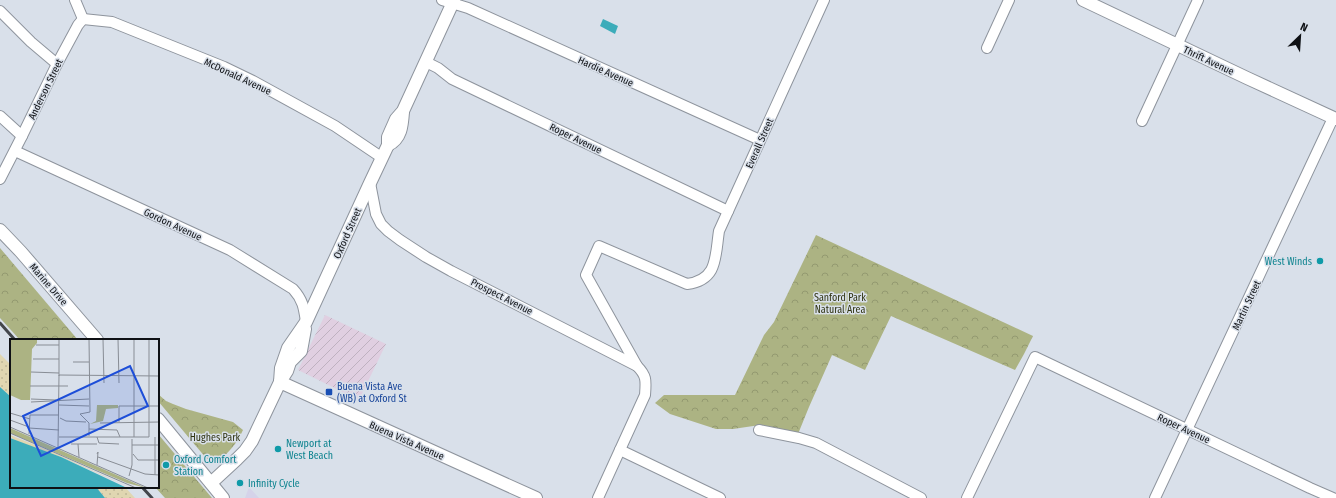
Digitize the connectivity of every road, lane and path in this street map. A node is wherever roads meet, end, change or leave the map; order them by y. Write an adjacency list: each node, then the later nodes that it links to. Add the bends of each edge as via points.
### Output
1 (75, 0): 8 (street)
2 (824, 0): 17 (street, Everall Street)
3 (1009, 0): 10 (street)
4 (1082, 0): 9 (street, Thrift Avenue)
5 (1198, 0): 9 (street)
6 (450, 1): 11 (street, Oxford Street); 17 (street, Hardie Avenue)
7 (0, 11): 12 (street)
8 (83, 19): 12 (street, Anderson Street); 19 (street, McDonald Avenue, via 112,22 253,81 335,126)
9 (1176, 45): 14 (street, Thrift Avenue); 15 (street)
10 (987, 48)
11 (426, 62): 19 (street, Oxford Street, via 403,111 398,138 388,145); 22 (street, Roper Avenue, via 452,79)
12 (57, 64): 16 (street, Anderson Street)
13 (0, 116): 16 (street)
14 (1335, 116): 30 (street, Martin Street)
15 (1142, 121)
16 (22, 136): 18 (street, Anderson Street)
17 (760, 140): 22 (street, Everall Street)
18 (15, 150): 20 (street, Anderson Street); 24 (street, Gordon Avenue, via 230,250 294,289 304,306)
19 (382, 157): 21 (street, Oxford Street)
20 (0, 179)
21 (370, 183): 24 (street, Oxford Street); 26 (street, Prospect Avenue, via 376,214 381,224 400,240 426,257)
22 (728, 211): 26 (street, Everall Street, via 719,232 711,272 697,283 687,284 599,246 586,274)
23 (0, 230): 25 (street, Marine Drive)
24 (306, 322): 27 (street, Oxford Street, via 300,351 290,362)
25 (96, 339)
26 (637, 366): 31 (street, via 644,374 645,395)
27 (280, 382): 32 (street, Oxford Street, via 246,451); 34 (street, Buena Vista Avenue)
28 (159, 420): 32 (street)
29 (759, 430): 37 (street, via 816,443)
30 (1188, 430): 38 (street, Roper Avenue, via 1035,357); 39 (street, Martin Street); 40 (street, Roper Avenue)
31 (620, 450): 35 (street); 36 (street)
32 (210, 483): 33 (street)
33 (223, 498)
34 (536, 498)
35 (598, 498)
36 (720, 498)
37 (921, 498)
38 (968, 498)
39 (1155, 498)
40 (1334, 498)

